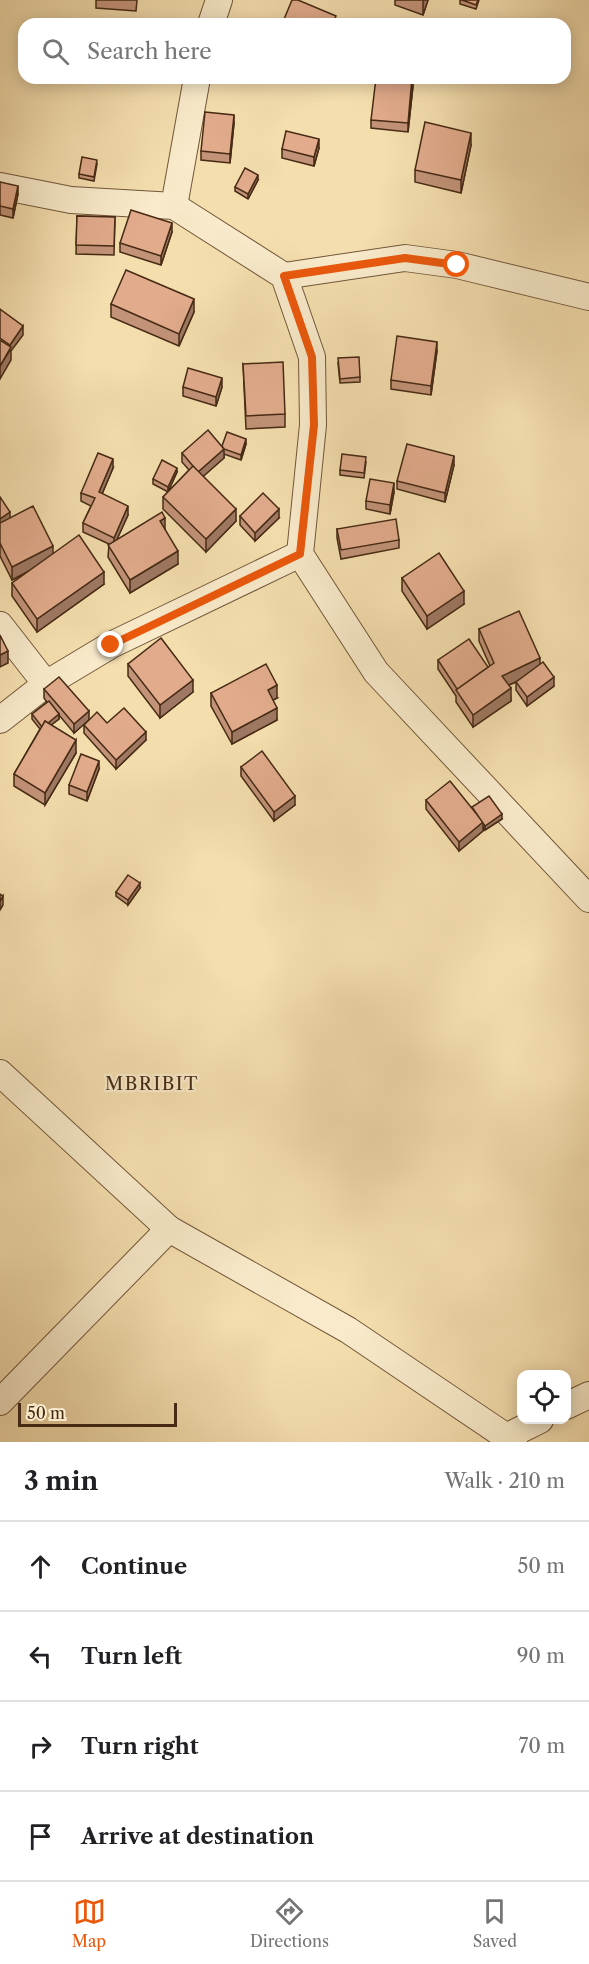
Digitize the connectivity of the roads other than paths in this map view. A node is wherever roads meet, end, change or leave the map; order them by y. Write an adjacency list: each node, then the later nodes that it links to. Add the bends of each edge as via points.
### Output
1 (219, 0): 2 (street)
2 (213, 18)
3 (196, 84): 5 (street)
4 (0, 186): 5 (street, via 71,200)
5 (174, 206): 6 (street)
6 (284, 276): 7 (street, via 405,258 457,265); 8 (street, via 312,357 314,425)
7 (589, 297)
8 (300, 554): 10 (street, via 111,645); 12 (street, via 376,672)
9 (0, 625): 10 (street)
10 (46, 684): 11 (street)
11 (0, 720)
12 (589, 899)
13 (0, 1073): 14 (street)
14 (169, 1229): 16 (street); 19 (street, via 348,1330)
15 (589, 1395): 17 (street)
16 (0, 1402)
17 (571, 1404)
18 (533, 1424): 19 (street)
19 (511, 1439)

